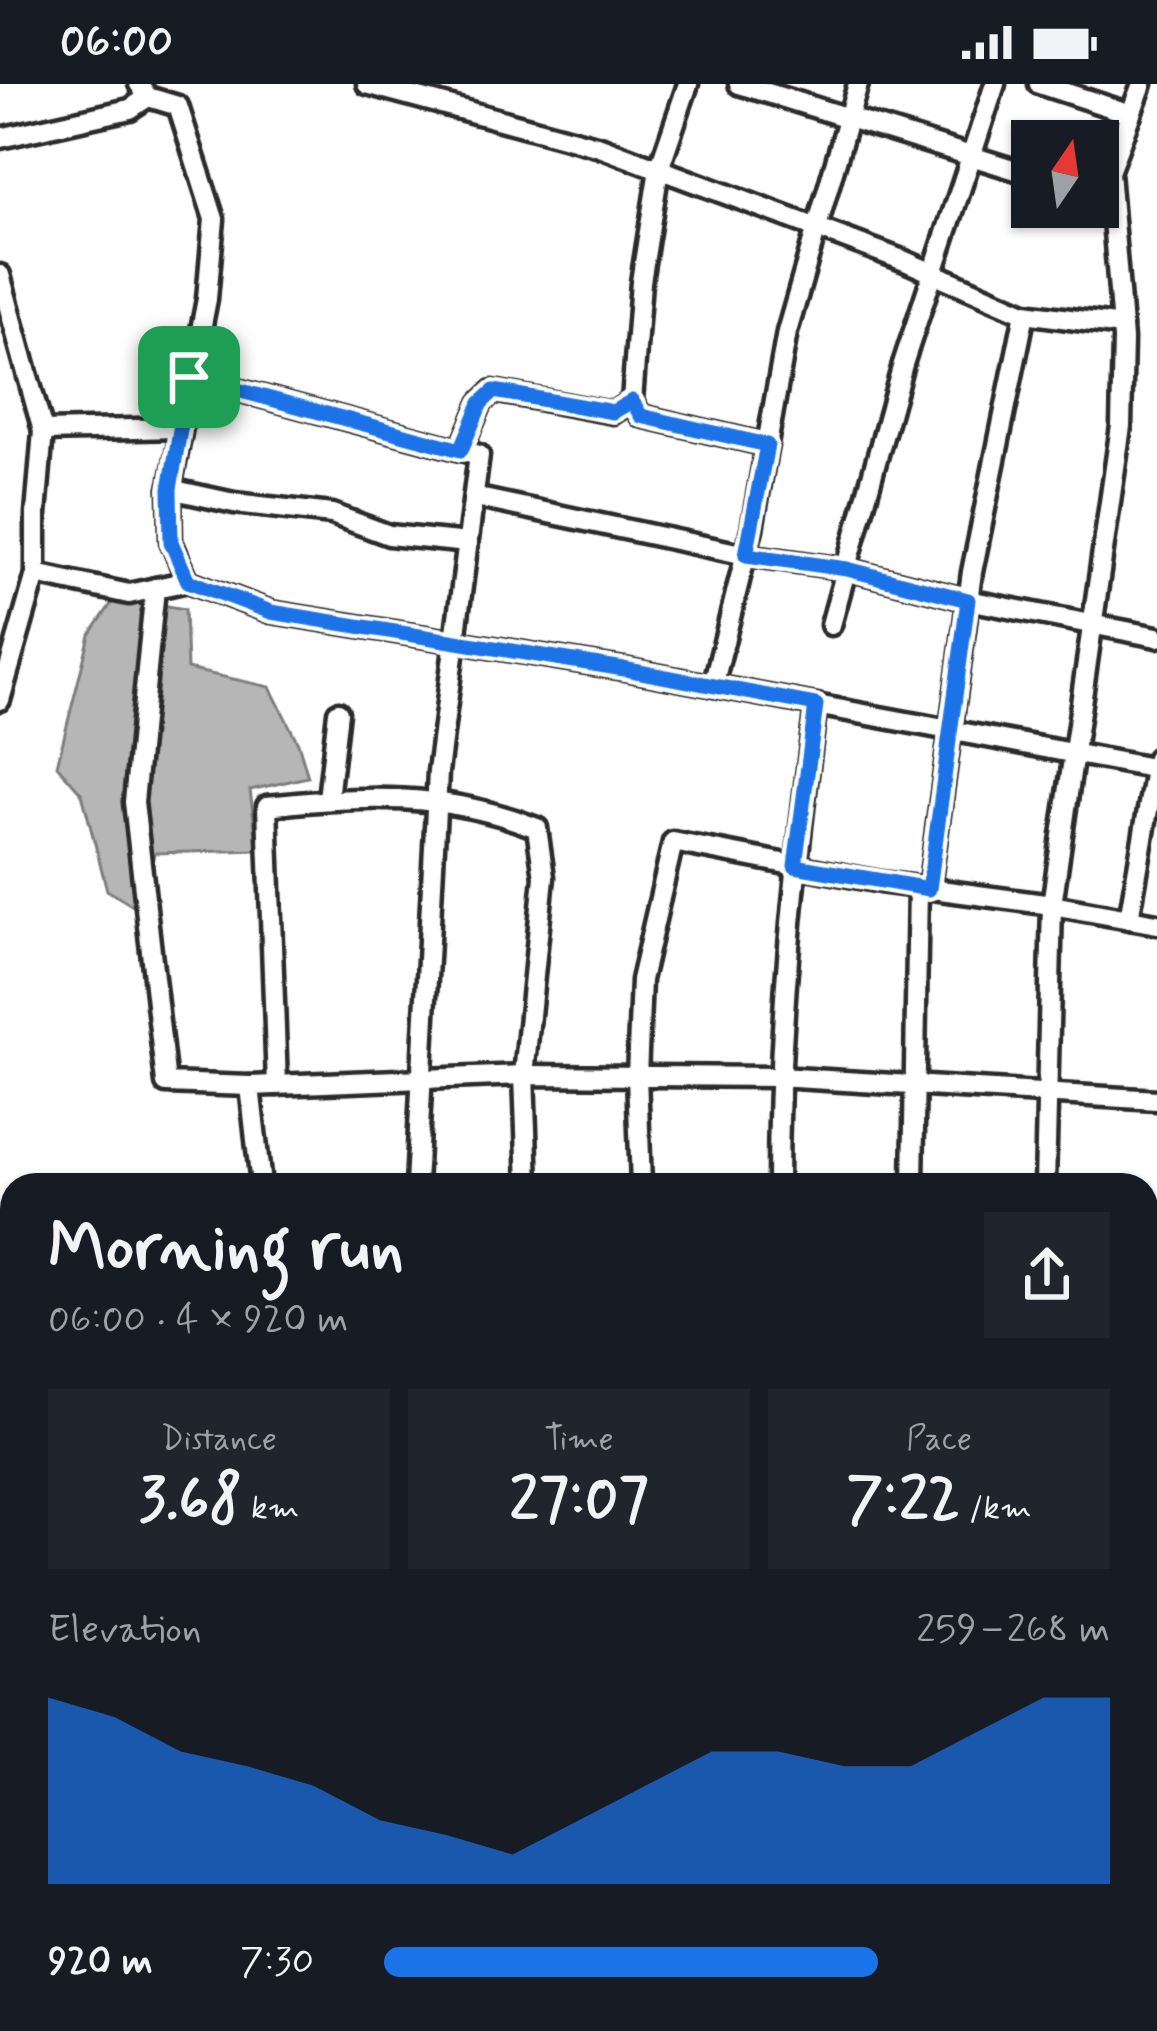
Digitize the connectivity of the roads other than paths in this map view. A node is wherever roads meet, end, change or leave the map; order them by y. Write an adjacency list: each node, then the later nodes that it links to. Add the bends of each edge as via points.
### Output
1 (185, 84): 10 (street)
2 (367, 84): 16 (street)
3 (688, 84): 16 (street)
4 (739, 84): 12 (street)
5 (858, 84): 12 (street)
6 (995, 84): 15 (street)
7 (1039, 84): 11 (street)
8 (1142, 84): 11 (street)
9 (144, 90): 10 (street); 13 (street, via 130,109)
10 (178, 106): 24 (street, via 214,219)
11 (1131, 114): 14 (street)
12 (847, 120): 15 (street); 19 (street)
13 (0, 138)
14 (1119, 146)
15 (973, 158): 17 (street); 20 (street)
16 (659, 169): 19 (street); 25 (street)
17 (1011, 169)
18 (1109, 228): 23 (street)
19 (817, 229): 20 (street); 28 (street)
20 (933, 274): 22 (street); 34 (street)
21 (0, 275): 27 (street)
22 (1025, 313): 23 (street); 38 (street)
23 (1122, 326): 40 (street, via 1121,426)
24 (189, 377): 26 (street); 29 (street)
25 (632, 401): 28 (street, via 641,416); 29 (street, via 613,412 494,391)
26 (180, 428): 27 (street); 30 (street)
27 (44, 431): 35 (street)
28 (767, 445): 33 (street)
29 (461, 450): 31 (street, via 479,454)
30 (170, 489): 32 (street, via 332,514 389,536); 36 (street, via 171,542)
31 (474, 497): 32 (street); 33 (street)
32 (468, 543): 42 (street)
33 (746, 555): 34 (street); 43 (street)
34 (847, 569): 38 (street); 39 (street)
35 (36, 574): 37 (street, via 129,594); 44 (street)
36 (188, 581): 37 (street); 42 (street, via 271,612)
37 (155, 588): 62 (street, via 134,802 166,1083)
38 (968, 600): 40 (street); 47 (street)
39 (831, 625)
40 (1092, 627): 41 (street); 48 (street)
41 (1157, 637)
42 (455, 642): 43 (street); 51 (street)
43 (713, 686): 45 (street)
44 (0, 700)
45 (816, 705): 47 (street); 52 (street)
46 (338, 712): 50 (street)
47 (950, 732): 48 (street); 53 (street)
48 (1074, 753): 49 (street); 54 (street)
49 (1156, 765): 55 (street)
50 (328, 799): 51 (street); 61 (street, via 267,806)
51 (436, 802): 57 (street, via 540,832 544,878); 60 (street)
52 (795, 866): 53 (street); 58 (street, via 673,842 641,980); 59 (street)
53 (923, 888): 54 (street); 63 (street)
54 (1052, 905): 55 (street); 64 (street)
55 (1129, 919): 56 (street)
56 (1157, 924)
57 (524, 1075): 58 (street); 60 (street); 68 (street)
58 (637, 1076): 59 (street); 69 (street)
59 (778, 1077): 63 (street); 70 (street)
60 (419, 1079): 61 (street); 67 (street)
61 (277, 1085): 62 (street)
62 (250, 1086): 66 (street)
63 (915, 1086): 64 (street); 71 (street)
64 (1046, 1094): 65 (street); 72 (street)
65 (1157, 1100)
66 (260, 1173)
67 (416, 1173)
68 (528, 1173)
69 (641, 1173)
70 (778, 1173)
71 (913, 1173)
72 (1045, 1173)

